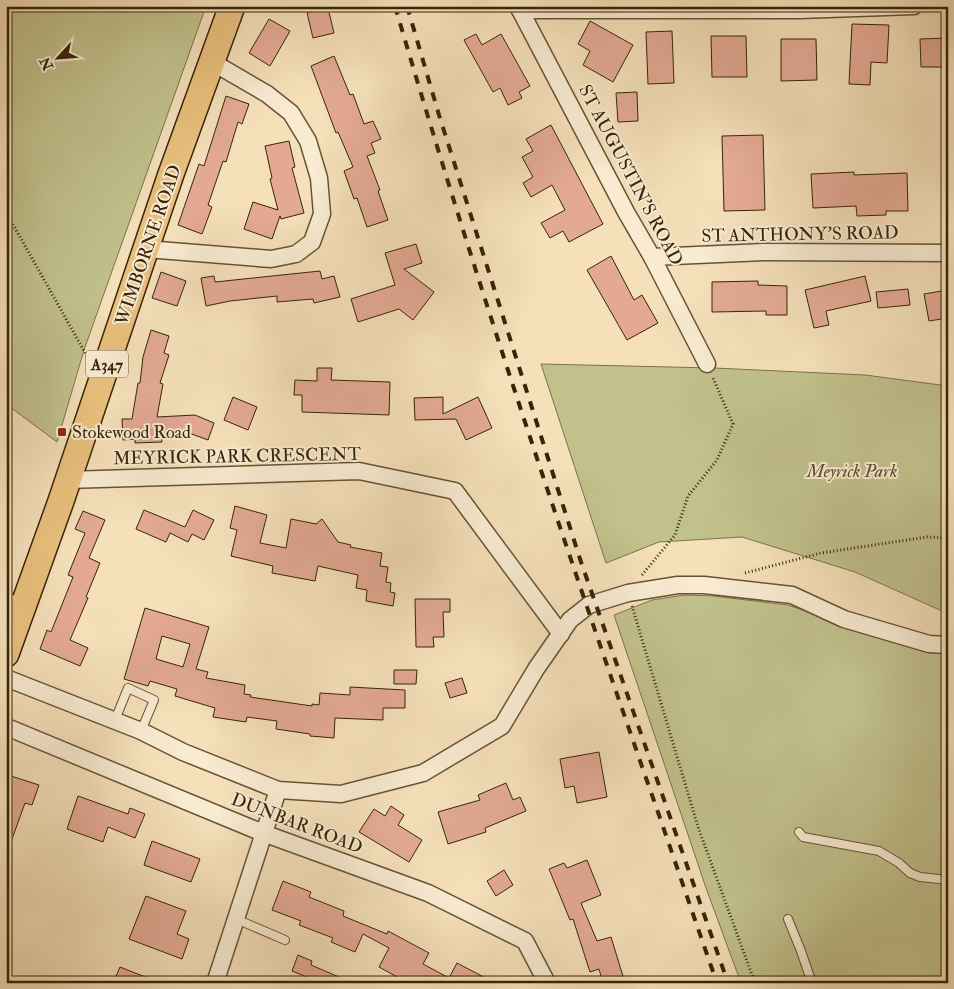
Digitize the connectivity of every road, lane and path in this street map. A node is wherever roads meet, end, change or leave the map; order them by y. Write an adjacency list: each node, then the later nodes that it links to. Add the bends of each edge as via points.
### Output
1 (232, 6): 4 (main road, WIMBORNE ROAD / A347)
2 (914, 6): 3 (street, via 789,10)
3 (519, 8): 8 (street, ST AUGUSTIN'S ROAD)
4 (212, 62): 6 (main road, WIMBORNE ROAD / A347); 6 (street, via 268,94 290,113 308,141 319,178 322,214 312,242 296,254 271,259)
5 (6, 212): 10 (path)
6 (146, 249): 10 (main road, WIMBORNE ROAD / A347)
7 (948, 253): 8 (street, ST ANTHONY'S ROAD, via 764,252)
8 (652, 257): 9 (street, ST AUGUSTIN'S ROAD)
9 (707, 364): 14 (path, via 733,424 717,460 688,496 675,535)
10 (101, 383): 11 (main road, WIMBORNE ROAD / A347)
11 (67, 480): 15 (main road, WIMBORNE ROAD / A347); 16 (street, MEYRICK PARK CRESCENT, via 359,471 455,491)
12 (948, 538): 13 (path, via 928,537 821,553)
13 (740, 575)
14 (628, 593): 16 (street, via 589,605 570,620); 17 (street, via 678,585 704,585 792,595 844,619 929,644); 32 (path, via 698,827)
15 (14, 607): 18 (main road, WIMBORNE ROAD / A347)
16 (561, 634): 23 (street, via 502,726 423,773 342,794)
17 (948, 645)
18 (6, 654)
19 (6, 678): 20 (street)
20 (115, 720): 22 (street); 22 (lane, via 128,688 154,700)
21 (9, 728): 25 (street, DUNBAR ROAD)
22 (140, 731): 23 (street)
23 (278, 790): 25 (street)
24 (799, 832): 26 (lane, via 803,837 879,851 910,873 932,880)
25 (263, 833): 27 (street); 31 (street, DUNBAR ROAD, via 428,893 525,941)
26 (948, 880)
27 (236, 919): 29 (lane); 30 (street)
28 (788, 919): 33 (lane)
29 (286, 940)
30 (215, 983)
31 (546, 983)
32 (755, 983)
33 (812, 983)

